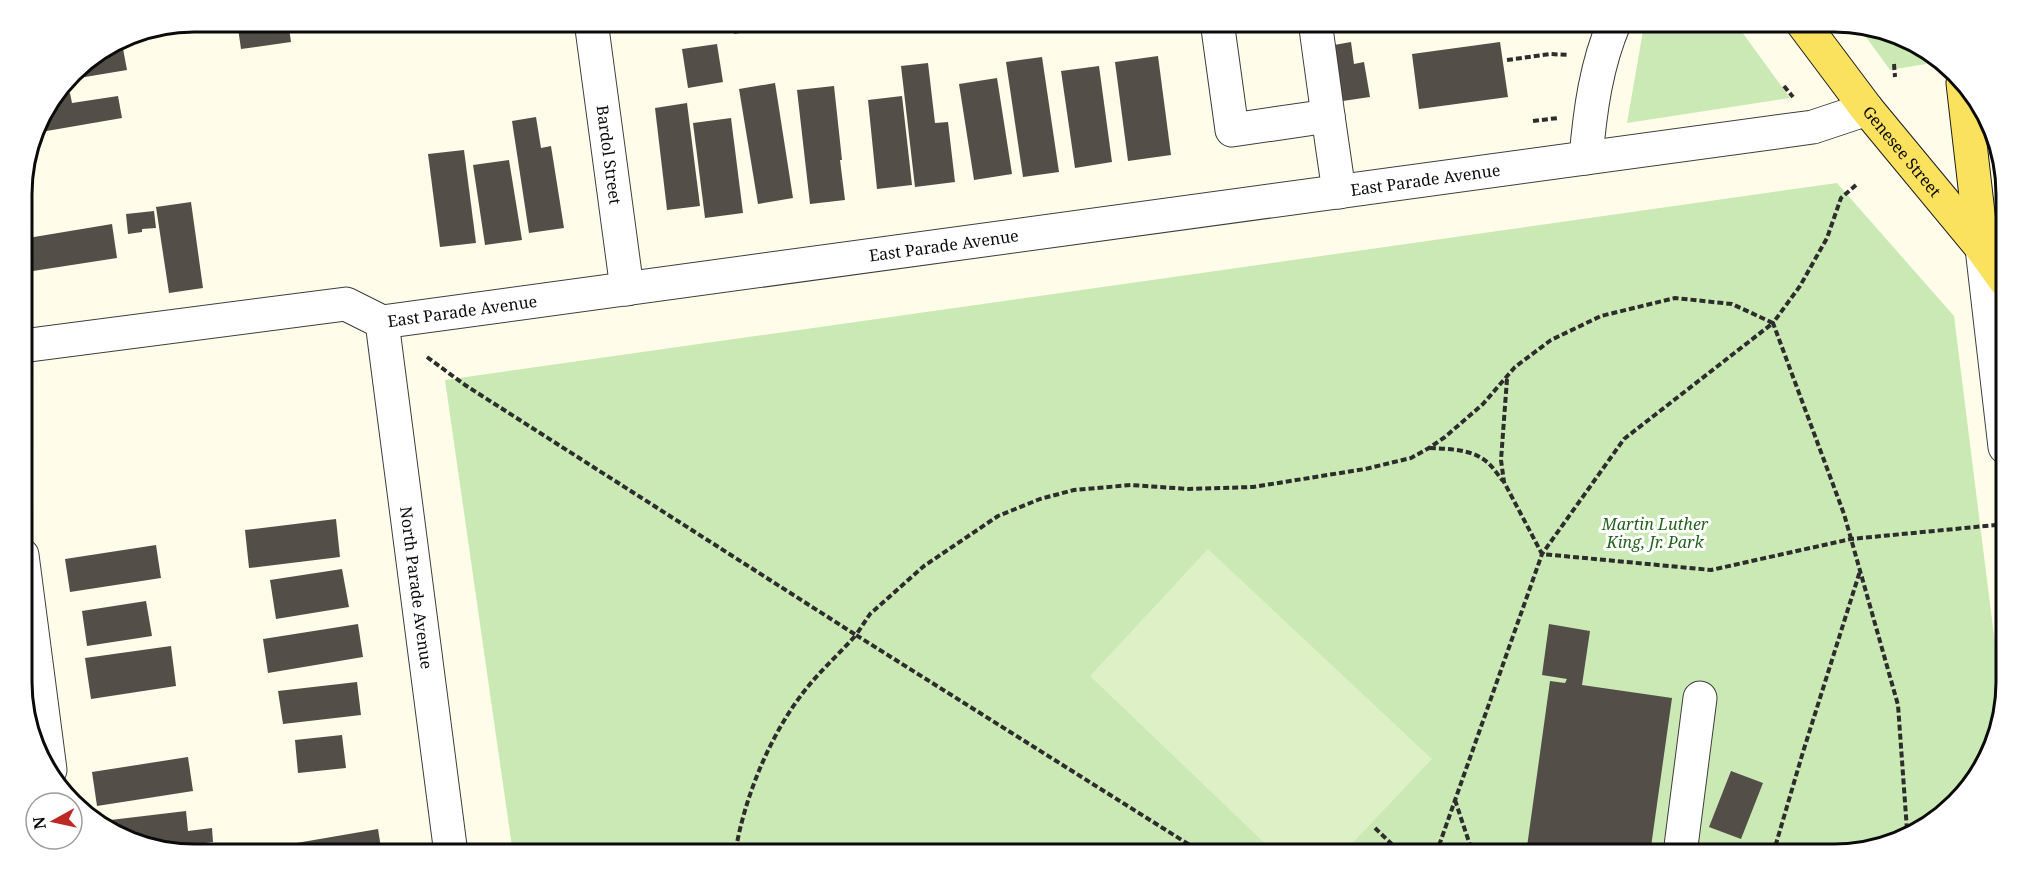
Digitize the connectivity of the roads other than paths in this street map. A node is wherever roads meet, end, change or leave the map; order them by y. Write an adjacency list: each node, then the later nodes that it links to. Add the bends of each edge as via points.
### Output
1 (592, 32): 13 (street, Bardol Street)
2 (1218, 32): 8 (street, via 1232,130)
3 (1316, 32): 8 (street)
4 (1611, 32): 9 (street, via 1593,93)
5 (1809, 32): 7 (main road, Genesee Street)
6 (1965, 99): 11 (main road)
7 (1867, 109): 9 (street, East Parade Avenue, via 1813,127); 11 (main road, Genesee Street)
8 (1328, 117): 10 (street)
9 (1586, 158): 10 (street, East Parade Avenue)
10 (1339, 192): 13 (street, East Parade Avenue)
11 (1982, 248): 12 (main road, Genesee Street); 16 (street)
12 (1996, 267)
13 (627, 289): 14 (street, East Parade Avenue)
14 (382, 322): 15 (street, East Parade Avenue, via 346,304); 21 (street, North Parade Avenue)
15 (32, 345)
16 (1996, 369)
17 (32, 632): 19 (street)
18 (1700, 698): 20 (street)
19 (47, 750)
20 (1681, 843)
21 (450, 844)

